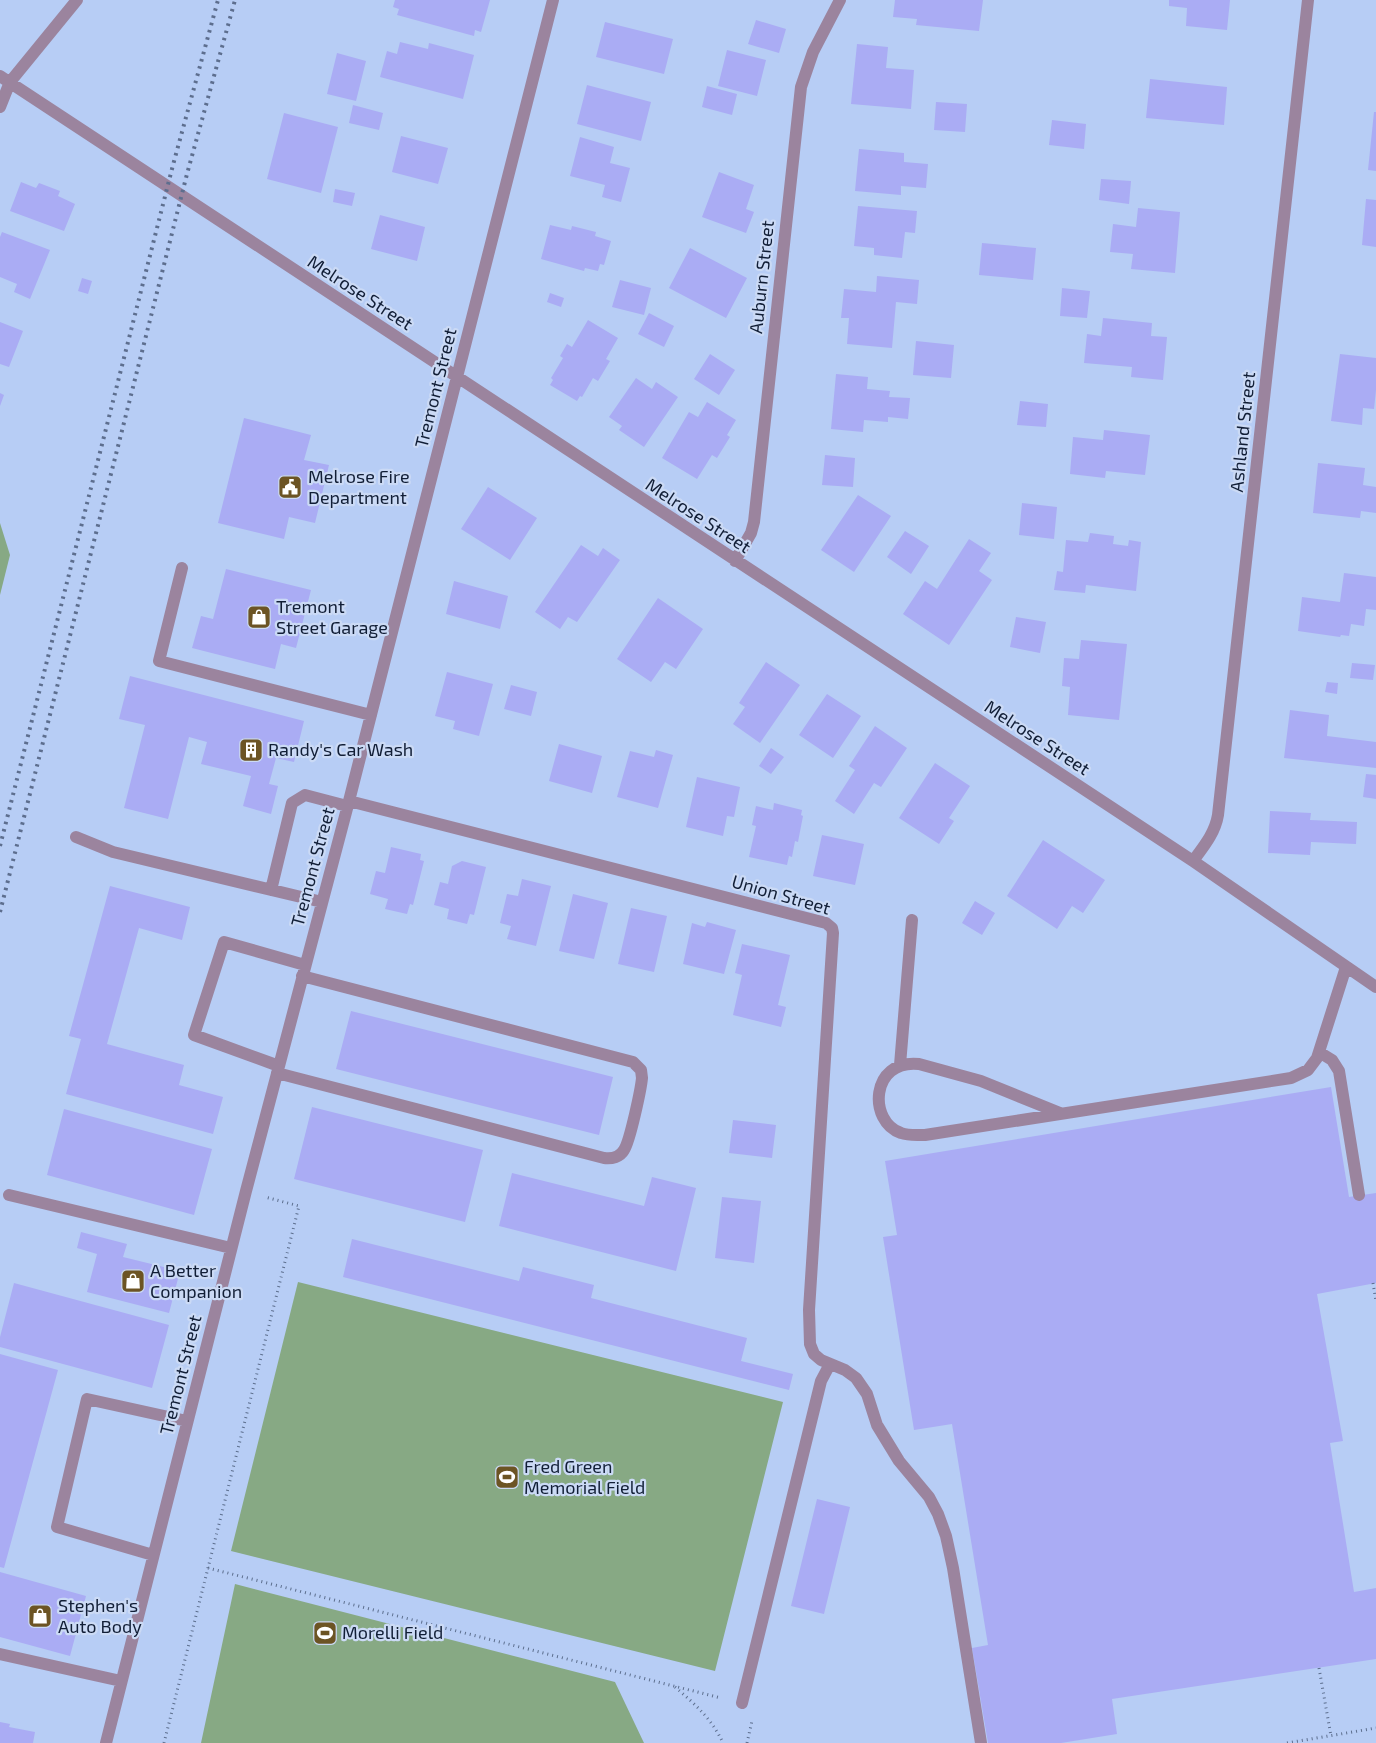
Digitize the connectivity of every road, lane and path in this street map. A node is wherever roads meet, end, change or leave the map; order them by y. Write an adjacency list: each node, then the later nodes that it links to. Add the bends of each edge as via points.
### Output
1 (77, 0): 5 (street)
2 (553, 0): 7 (street, Tremont Street)
3 (840, 0): 8 (street, Auburn Street, via 813,52 801,86 754,522)
4 (1308, 0): 13 (street, Ashland Street, via 1218,815 1216,826)
5 (5, 79): 6 (street); 7 (street, Melrose Street)
6 (0, 107)
7 (456, 378): 8 (street, Melrose Street); 10 (street, Tremont Street)
8 (735, 561): 13 (street, Melrose Street)
9 (182, 568): 10 (street, via 158,661)
10 (370, 715): 11 (street, Tremont Street)
11 (348, 804): 14 (street, via 305,795 292,804); 15 (street, Tremont Street); 30 (street, Union Street, via 830,926 833,932 809,1310 812,1350)
12 (76, 837): 14 (street, via 113,852)
13 (1193, 861): 17 (street, Melrose Street)
14 (271, 890): 15 (street)
15 (322, 902): 18 (street, Tremont Street)
16 (912, 920): 21 (street)
17 (1346, 967): 19 (street, Melrose Street); 20 (street)
18 (304, 971): 22 (street, Tremont Street); 22 (street, via 224,942 194,1035); 22 (street, via 633,1062 641,1070 642,1078 627,1145 620,1155 604,1158)
19 (1376, 987)
20 (1320, 1052): 23 (street, via 1310,1067 1292,1078); 26 (street, via 1332,1060 1339,1071)
21 (900, 1065): 23 (street, via 918,1064 981,1081); 23 (street, via 885,1075 879,1106 883,1118 900,1133 924,1135)
22 (278, 1069): 24 (street, Tremont Street)
23 (1060, 1113)
24 (246, 1191): 27 (street, Tremont Street); 33 (path, via 299,1206)
25 (9, 1195): 27 (street)
26 (1359, 1195)
27 (231, 1248): 31 (street, Tremont Street)
28 (1373, 1284): 29 (path)
29 (1376, 1301)
30 (830, 1364): 38 (street, via 822,1381); 45 (street, via 845,1370 867,1394 878,1425 895,1454 929,1497 938,1514 953,1568)
31 (187, 1421): 32 (street, Tremont Street); 32 (street, via 87,1399 57,1528)
32 (153, 1555): 36 (street, Tremont Street)
33 (208, 1568): 37 (path); 42 (path)
34 (0, 1654): 36 (street)
35 (1320, 1668): 40 (path)
36 (121, 1681): 41 (street, Tremont Street)
37 (674, 1686): 38 (path); 43 (path, via 700,1708)
38 (742, 1703): 44 (path, via 756,1706)
39 (1376, 1728): 40 (path)
40 (1331, 1736): 46 (path)
41 (106, 1743)
42 (164, 1743)
43 (723, 1743)
44 (747, 1743)
45 (982, 1743)
46 (1287, 1743)

